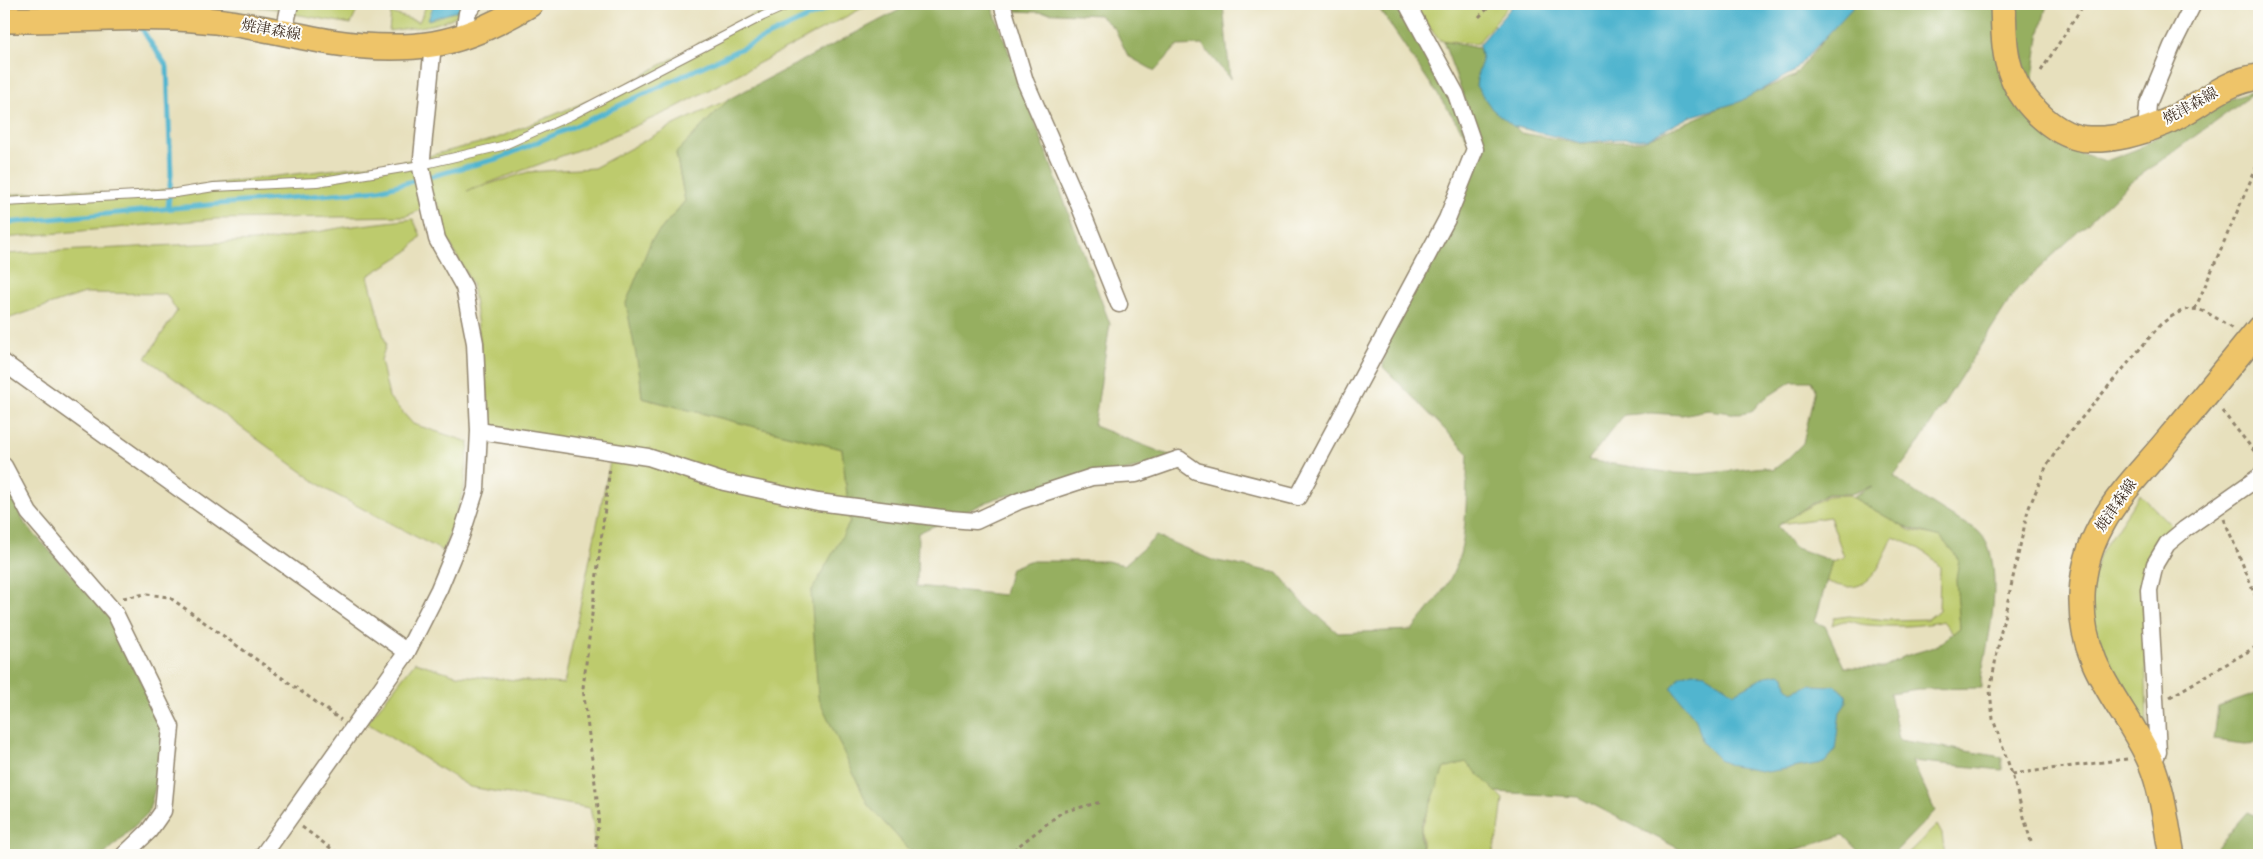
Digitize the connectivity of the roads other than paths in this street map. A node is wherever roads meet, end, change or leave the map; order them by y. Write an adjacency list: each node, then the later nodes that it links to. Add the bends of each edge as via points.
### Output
1 (290, 4): 10 (street)
2 (474, 4): 11 (street, via 467,13)
3 (530, 4): 11 (main road, 焼津森線, via 490,25)
4 (790, 4): 15 (lane, via 546,127 502,146)
5 (1002, 4): 17 (street, via 1025,81)
6 (1407, 4): 20 (street, via 1456,94 1474,149 1447,219 1298,497 1196,471 1179,459 1136,474 1092,477 1018,501 976,520 950,519 818,502 724,482 648,457)
7 (2003, 4): 14 (main road, 焼津森線, via 2004,38 2011,74 2023,96 2043,119 2067,133 2089,140)
8 (2193, 4): 14 (street, via 2148,104)
9 (4, 20): 10 (main road, 焼津森線, via 158,16)
10 (284, 32): 12 (main road, 焼津森線, via 331,42 401,46)
11 (464, 34): 12 (main road, 焼津森線)
12 (433, 44): 15 (street)
13 (2259, 77): 14 (main road, 焼津森線, via 2247,78 2212,94 2172,119)
14 (2149, 128)
15 (421, 167): 16 (lane, via 317,182); 20 (street, via 437,239 464,287 475,343)
16 (4, 202)
17 (1119, 304)
18 (2255, 335): 24 (main road, 焼津森線, via 2123,495 2101,526 2090,552 2081,603 2083,630 2094,662)
19 (4, 363): 23 (street)
20 (478, 431): 23 (street, via 476,490 439,589)
21 (4, 466): 25 (street, via 29,513 115,613 171,727 163,810 149,831)
22 (2259, 477): 24 (street, via 2167,544 2155,564 2149,590 2158,752)
23 (407, 652): 26 (street)
24 (2149, 760): 27 (main road, 焼津森線, via 2158,786)
25 (124, 855)
26 (263, 855)
27 (2172, 855)

